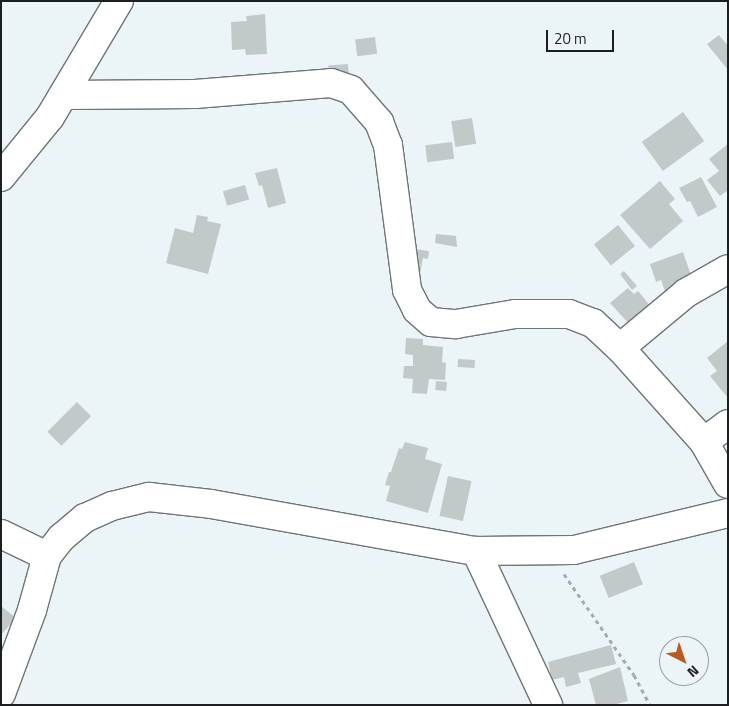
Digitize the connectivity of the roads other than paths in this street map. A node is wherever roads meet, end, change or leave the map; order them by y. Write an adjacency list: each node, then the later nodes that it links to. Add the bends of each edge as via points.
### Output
1 (119, 1): 2 (street)
2 (63, 95): 3 (street, via 50,117); 5 (street, via 195,94 331,83 351,90 379,122 388,145 406,290 417,310 431,322 456,324 515,314 569,314 593,323)
3 (1, 177)
4 (728, 269): 5 (street, via 686,293)
5 (620, 348): 7 (street)
6 (728, 424): 7 (street)
7 (704, 442): 8 (street)
8 (728, 484)
9 (728, 512): 11 (street, via 574,550)
10 (1, 534): 12 (street)
11 (476, 551): 12 (street, via 211,504 149,497 112,506 85,518 61,538); 14 (street)
12 (47, 556): 13 (street, via 32,610)
13 (1, 694)
14 (548, 705)

